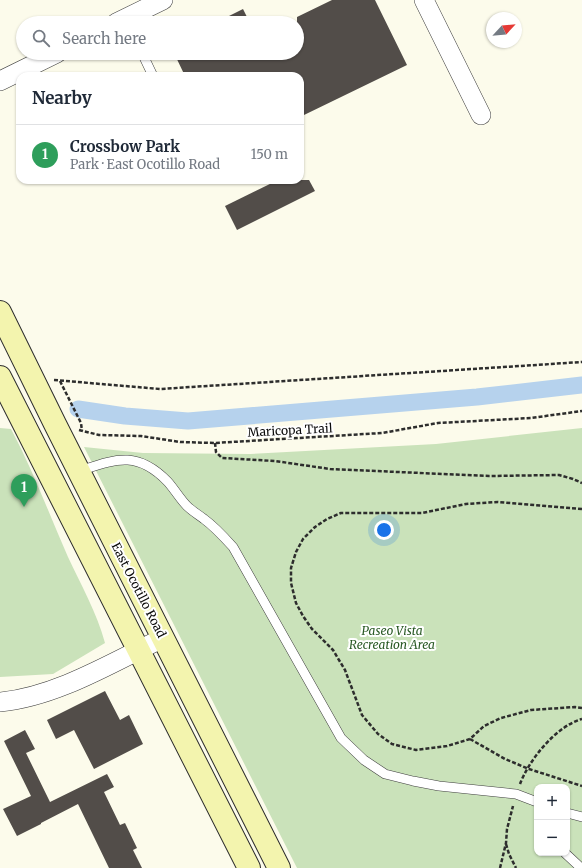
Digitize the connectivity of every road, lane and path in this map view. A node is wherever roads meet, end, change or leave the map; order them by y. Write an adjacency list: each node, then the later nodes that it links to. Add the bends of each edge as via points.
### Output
1 (163, 0): 3 (street)
2 (424, 0): 10 (street)
3 (134, 16)
4 (43, 60): 6 (street)
5 (145, 60): 7 (lane)
6 (20, 72)
7 (151, 72)
8 (16, 74): 9 (street)
9 (0, 82)
10 (481, 115)
11 (0, 312): 14 (main road, East Ocotillo Road)
12 (582, 362): 15 (path, via 160,389)
13 (0, 377): 24 (main road)
14 (32, 378): 15 (path); 17 (main road, East Ocotillo Road)
15 (60, 381): 18 (path, via 81,422)
16 (582, 411): 19 (path, Maricopa Trail, via 531,418 438,423 382,434)
17 (55, 424): 18 (path, Maricopa Trail); 20 (main road, East Ocotillo Road)
18 (82, 431): 19 (path, Maricopa Trail, via 99,435)
19 (215, 443): 21 (path, via 216,452 222,458 399,473 560,475)
20 (79, 471): 23 (main road, East Ocotillo Road); 31 (lane, via 120,460 144,463 168,483 187,507 220,532 233,547 341,738 364,760 385,774 413,781 516,794)
21 (582, 483)
22 (582, 509): 28 (path, via 498,502 466,504 422,513 342,513 315,527 303,539 296,552 291,568 291,583 296,603 312,629 333,650 345,670 362,716 370,726 392,744 416,750 447,746)
23 (163, 638): 24 (street); 34 (main road, East Ocotillo Road)
24 (138, 650): 25 (street, via 50,691); 35 (main road)
25 (0, 702)
26 (582, 708): 28 (path, via 531,710 501,718 484,726)
27 (582, 719): 29 (path, via 557,733 542,747)
28 (470, 739): 29 (path)
29 (529, 769): 30 (path)
30 (582, 786)
31 (534, 801)
32 (570, 814): 33 (lane)
33 (582, 817)
34 (256, 822): 35 (main road); 38 (main road, East Ocotillo Road)
35 (232, 834): 37 (main road)
36 (568, 856): 41 (lane)
37 (249, 868)
38 (280, 868)
39 (500, 868): 40 (path, via 506,843)
40 (516, 868)
41 (581, 868)

